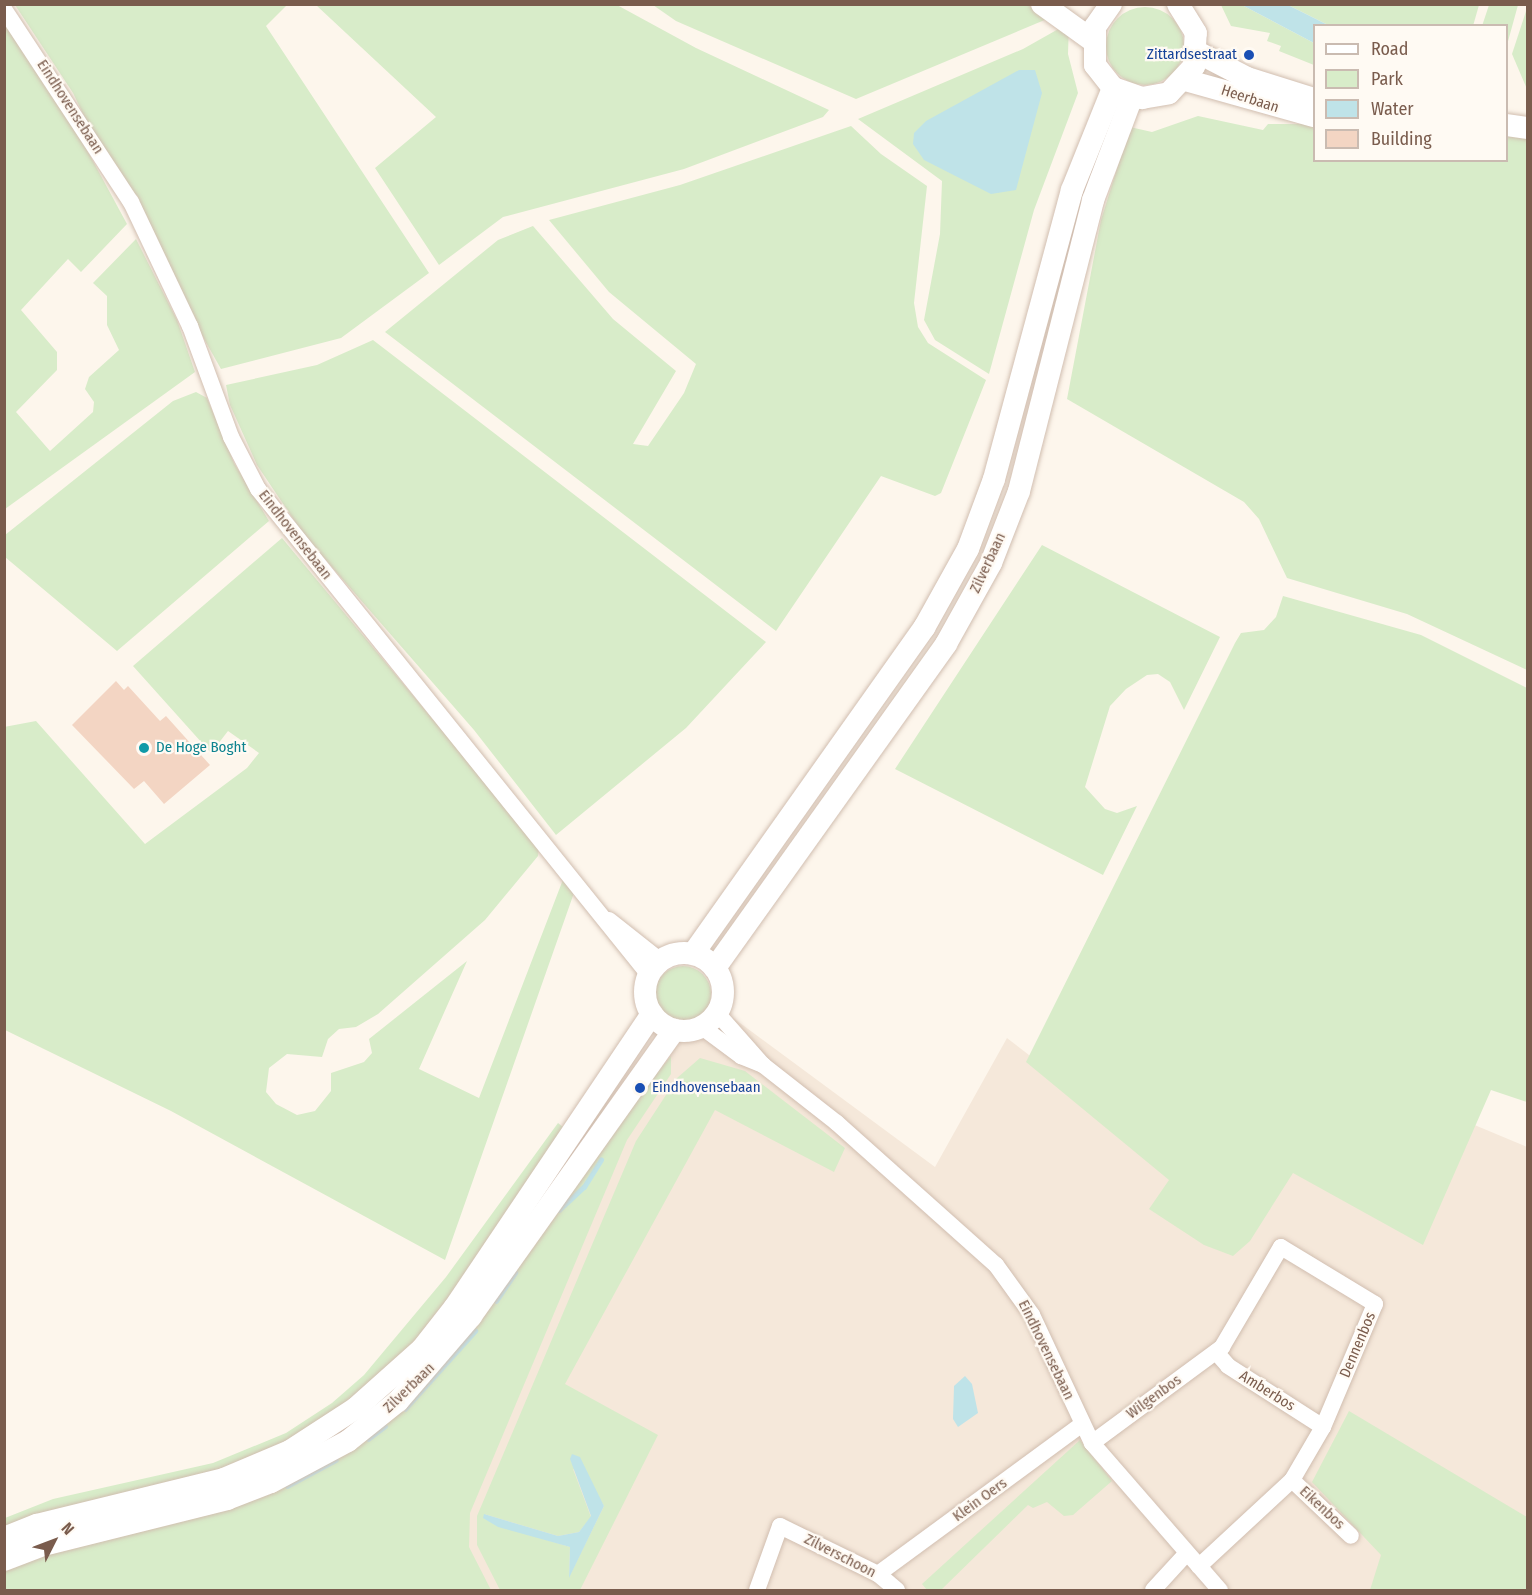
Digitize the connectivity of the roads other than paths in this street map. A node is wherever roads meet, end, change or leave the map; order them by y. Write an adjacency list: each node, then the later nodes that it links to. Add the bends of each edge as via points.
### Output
1 (1042, 4): 6 (main road)
2 (1092, 4): 4 (main road)
3 (1178, 4): 7 (main road, via 1194,26)
4 (1110, 5): 6 (main road, via 1097,22)
5 (4, 9): 17 (street, Eindhovensebaan, via 131,202 190,326 231,437 258,489 609,919)
6 (1092, 40): 9 (main road, via 1095,65)
7 (1197, 52): 8 (main road); 10 (main road, Heerbaan, via 1231,72)
8 (1185, 80): 9 (main road, via 1162,95); 13 (main road, Heerbaan)
9 (1123, 92): 16 (main road, Zilverbaan, via 1072,190 994,479 968,549 924,628); 18 (main road, Zilverbaan, via 1019,491 992,563 946,644)
10 (1313, 99)
11 (1508, 113): 12 (main road)
12 (1527, 115)
13 (1313, 116)
14 (1508, 125): 15 (main road)
15 (1527, 128)
16 (693, 954): 17 (main road, via 676,954); 18 (main road)
17 (655, 968): 19 (main road, via 646,1002)
18 (715, 968): 20 (main road, via 723,990)
19 (652, 1014): 21 (main road); 28 (main road, Zilverbaan, via 455,1307 422,1348 356,1408 290,1450 224,1479 37,1525)
20 (710, 1020): 21 (main road); 23 (street, Eindhovensebaan, via 741,1056 763,1065 837,1123 996,1265 1032,1315)
21 (674, 1030): 30 (main road, Zilverbaan, via 471,1316 398,1401 348,1440 271,1482 227,1499 43,1545)
22 (1216, 1352): 24 (street, Amberbos, via 1228,1366); 24 (street, Dennenbos, via 1281,1247 1375,1304); 25 (street, Wilgenbos)
23 (1082, 1425): 25 (street, Eindhovensebaan); 32 (street, Klein Oers)
24 (1323, 1427): 26 (street, Dennenbos)
25 (1092, 1443): 29 (street, Eindhovensebaan)
26 (1292, 1480): 27 (street, Eikenbos); 31 (street, Dennenbos)
27 (1351, 1536)
28 (4, 1538)
29 (1187, 1552): 31 (street, Eindhovensebaan); 35 (street)
30 (4, 1560)
31 (1199, 1566): 36 (street, Eindhovensebaan)
32 (878, 1574): 33 (street, Zilverschoon, via 780,1526); 34 (street, Zilverschoon)
33 (757, 1590)
34 (897, 1590)
35 (1154, 1590)
36 (1220, 1590)

